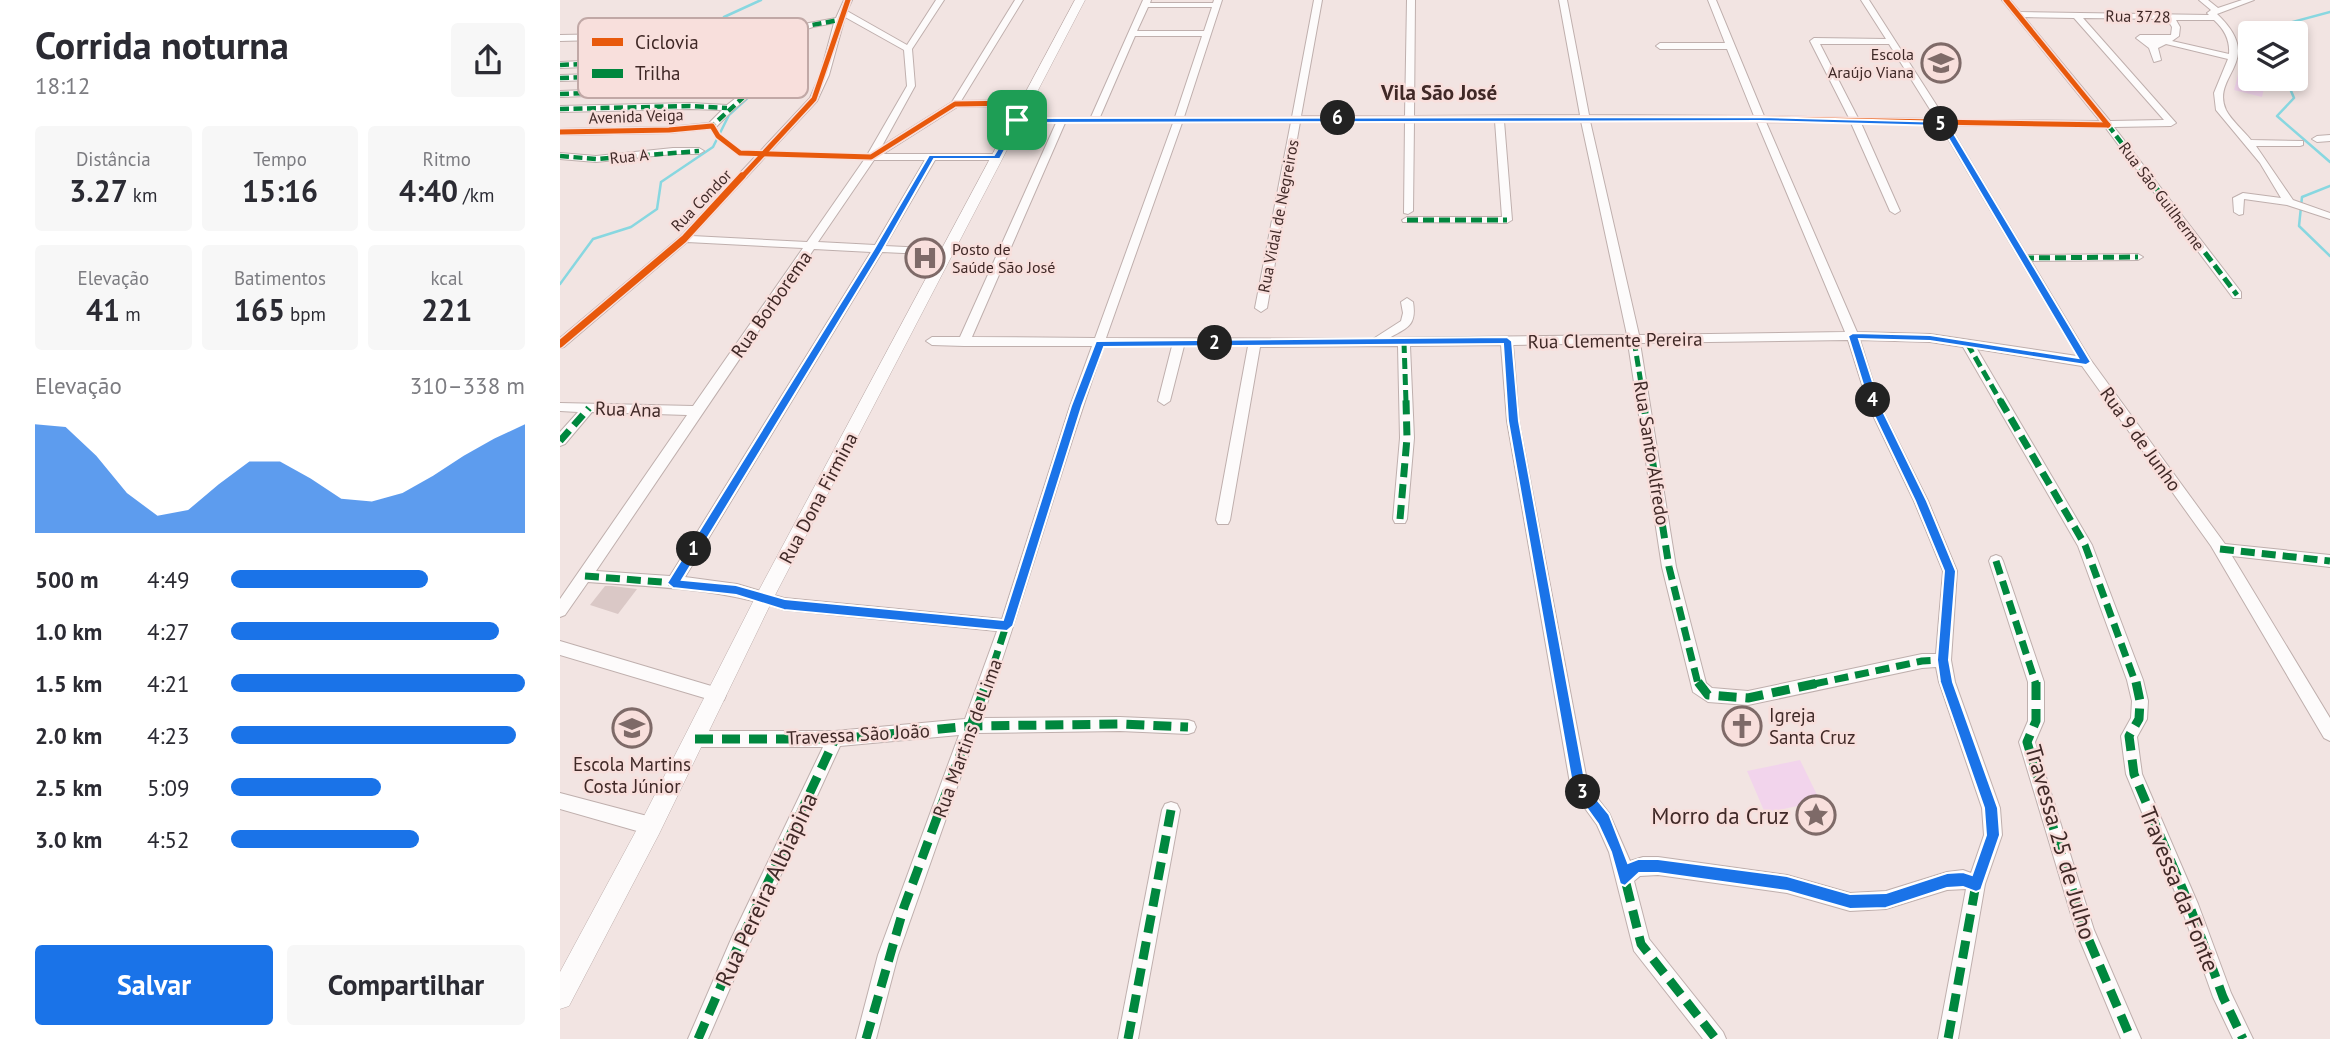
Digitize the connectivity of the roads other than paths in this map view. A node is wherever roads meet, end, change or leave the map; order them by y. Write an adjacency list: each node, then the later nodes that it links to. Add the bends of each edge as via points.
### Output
1 (848, 0): 18 (street, Rua Condor)
2 (940, 0): 30 (street)
3 (1019, 0): 41 (street)
4 (1080, 0): 40 (street, Rua Dona Firmina)
5 (1318, 0): 44 (street, Rua Vidal de Negreiros)
6 (1411, 0): 45 (street)
7 (1563, 0): 48 (street, Rua Santo Alfredo)
8 (1712, 0): 28 (street)
9 (1865, 0): 26 (street, Rua 9 de Junho)
10 (2006, 0): 15 (street, Rua São Guilherme)
11 (2203, 0): 16 (street)
12 (2250, 0): 16 (street, Rua 3728)
13 (1146, 2): 14 (street); 22 (street)
14 (1217, 2): 21 (street, Rua Martins de Lima)
15 (2018, 14): 17 (street, Rua 3728); 55 (street, Rua São Guilherme)
16 (2215, 14): 19 (street, Rua 3728); 31 (street, via 2234,44)
17 (2076, 15): 19 (street, Rua 3728); 55 (street, via 2171,122)
18 (840, 16): 20 (street); 30 (street); 70 (street, Rua Condor, via 824,82 814,99)
19 (2170, 17): 25 (street, via 2175,36)
20 (808, 26)
21 (1208, 33): 22 (street); 47 (street, Rua Martins de Lima)
22 (1131, 34): 51 (street)
23 (560, 38): 24 (street)
24 (578, 38)
25 (2166, 39): 29 (street); 29 (street, via 2140,38); 31 (street)
26 (1892, 41): 53 (street, via 1814,41); 54 (street, Rua 9 de Junho)
27 (1660, 46): 28 (street)
28 (1731, 46): 49 (street)
29 (2153, 47): 32 (street)
30 (908, 49): 63 (street, Rua Borborema, via 911,86)
31 (2233, 58): 59 (street, via 2219,93 2221,110)
32 (2157, 60)
33 (578, 64): 34 (street)
34 (560, 65)
35 (578, 77): 36 (street)
36 (560, 78)
37 (578, 93): 38 (street)
38 (560, 94)
39 (740, 98): 42 (street)
40 (1026, 103): 41 (street); 50 (street, Rua Dona Firmina)
41 (955, 104): 63 (street)
42 (727, 108): 43 (street); 56 (street, Avenida Veiga, via 712,125)
43 (560, 109)
44 (1297, 118): 45 (street); 47 (street); 78 (street, Rua Vidal de Negreiros)
45 (1410, 118): 46 (street); 46 (street, via 1407,215 1507,220)
46 (1499, 118): 48 (street)
47 (1178, 119): 51 (street); 90 (street, Rua Martins de Lima)
48 (1585, 119): 49 (street); 80 (street, Rua Santo Alfredo)
49 (1760, 119): 53 (street); 79 (street)
50 (1017, 120): 52 (street); 65 (street, Rua Dona Firmina)
51 (1094, 120): 52 (street)
52 (1060, 121): 83 (street)
53 (1855, 121): 54 (street); 67 (street)
54 (1944, 124): 55 (street); 75 (street, Rua 9 de Junho)
55 (2108, 125): 76 (street, Rua São Guilherme)
56 (560, 132)
57 (2330, 138): 58 (street)
58 (2317, 139)
59 (2247, 143): 60 (street); 66 (street)
60 (2300, 143)
61 (699, 151): 62 (street, Rua A, via 596,159)
62 (560, 156)
63 (871, 157): 64 (street); 71 (street, Rua Borborema)
64 (932, 157): 65 (street); 72 (street)
65 (997, 157): 73 (street, Rua Dona Firmina)
66 (2289, 202): 68 (street, via 2242,196 2238,198); 69 (street)
67 (1895, 211)
68 (2239, 212)
69 (2330, 216)
70 (684, 239): 71 (street); 89 (street, Rua Condor)
71 (810, 247): 72 (street); 95 (street, Rua Borborema)
72 (878, 249): 73 (street); 103 (street)
73 (946, 252): 104 (street, Rua Dona Firmina)
74 (2138, 257): 75 (street)
75 (2023, 258): 91 (street, Rua 9 de Junho)
76 (2237, 295)
77 (1407, 302): 84 (street, via 1406,323)
78 (1261, 308)
79 (1853, 336): 80 (street, Rua Clemente Pereira); 88 (street, Rua Clemente Pereira); 108 (street, via 1875,407 1950,571)
80 (1634, 340): 82 (street, Rua Clemente Pereira); 108 (street, Rua Santo Alfredo, via 1669,567 1699,687 1708,695 1748,698)
81 (932, 341): 83 (street, Rua Clemente Pereira)
82 (1507, 341): 85 (street, Rua Clemente Pereira); 118 (street, via 1513,421 1580,789 1604,819)
83 (964, 342): 90 (street, Rua Clemente Pereira)
84 (1372, 342): 85 (street, Rua Clemente Pereira); 87 (street, Rua Clemente Pereira)
85 (1404, 342): 97 (street, via 1407,438)
86 (1179, 343): 87 (street, Rua Clemente Pereira); 90 (street, Rua Clemente Pereira); 92 (street)
87 (1255, 343): 98 (street)
88 (1967, 343): 91 (street, Rua Clemente Pereira); 127 (street, Travessa da Fonte, via 2085,545 2140,701 2139,719 2129,736 2134,774)
89 (560, 344)
90 (1100, 344): 106 (street, Rua Martins de Lima)
91 (2086, 362): 99 (street, Rua 9 de Junho)
92 (1164, 401)
93 (560, 407): 94 (street, Rua Ana)
94 (589, 408): 95 (street, Rua Ana); 96 (street)
95 (697, 411): 102 (street, Rua Borborema)
96 (560, 441)
97 (1399, 519)
98 (1223, 520)
99 (2220, 549): 101 (street); 112 (street, Rua 9 de Junho)
100 (1996, 561): 126 (street, Travessa 25 de Julho, via 2036,682 2036,721 2027,742 2085,931)
101 (2330, 561)
102 (585, 576): 103 (street); 105 (street, Rua Borborema)
103 (673, 583): 104 (street)
104 (765, 597): 106 (street, via 784,604); 109 (street, Rua Dona Firmina)
105 (560, 611)
106 (1007, 626): 110 (street, Rua Martins de Lima)
107 (560, 648): 109 (street)
108 (1943, 660): 119 (street, via 1991,808 1993,835)
109 (718, 695): 113 (street, Rua Dona Firmina)
110 (972, 726): 111 (street, Travessa São João); 114 (street, Travessa São João); 122 (street, Rua Martins de Lima, via 888,955)
111 (1188, 727)
112 (2330, 733)
113 (695, 739): 114 (street, Travessa São João); 117 (street, Rua Dona Firmina)
114 (835, 739): 121 (street, Rua Pereira Albiapina)
115 (560, 802): 117 (street)
116 (1171, 810): 123 (street)
117 (651, 826): 120 (street, Rua Dona Firmina)
118 (1625, 878): 119 (street, via 1638,866 1658,866 1787,884 1850,902 1886,900 1947,881 1963,879); 124 (street, via 1641,944)
119 (1976, 884): 125 (street)
120 (563, 984)
121 (698, 1039)
122 (866, 1039)
123 (1128, 1039)
124 (1716, 1039)
125 (1948, 1039)
126 (2131, 1039)
127 (2244, 1039)

